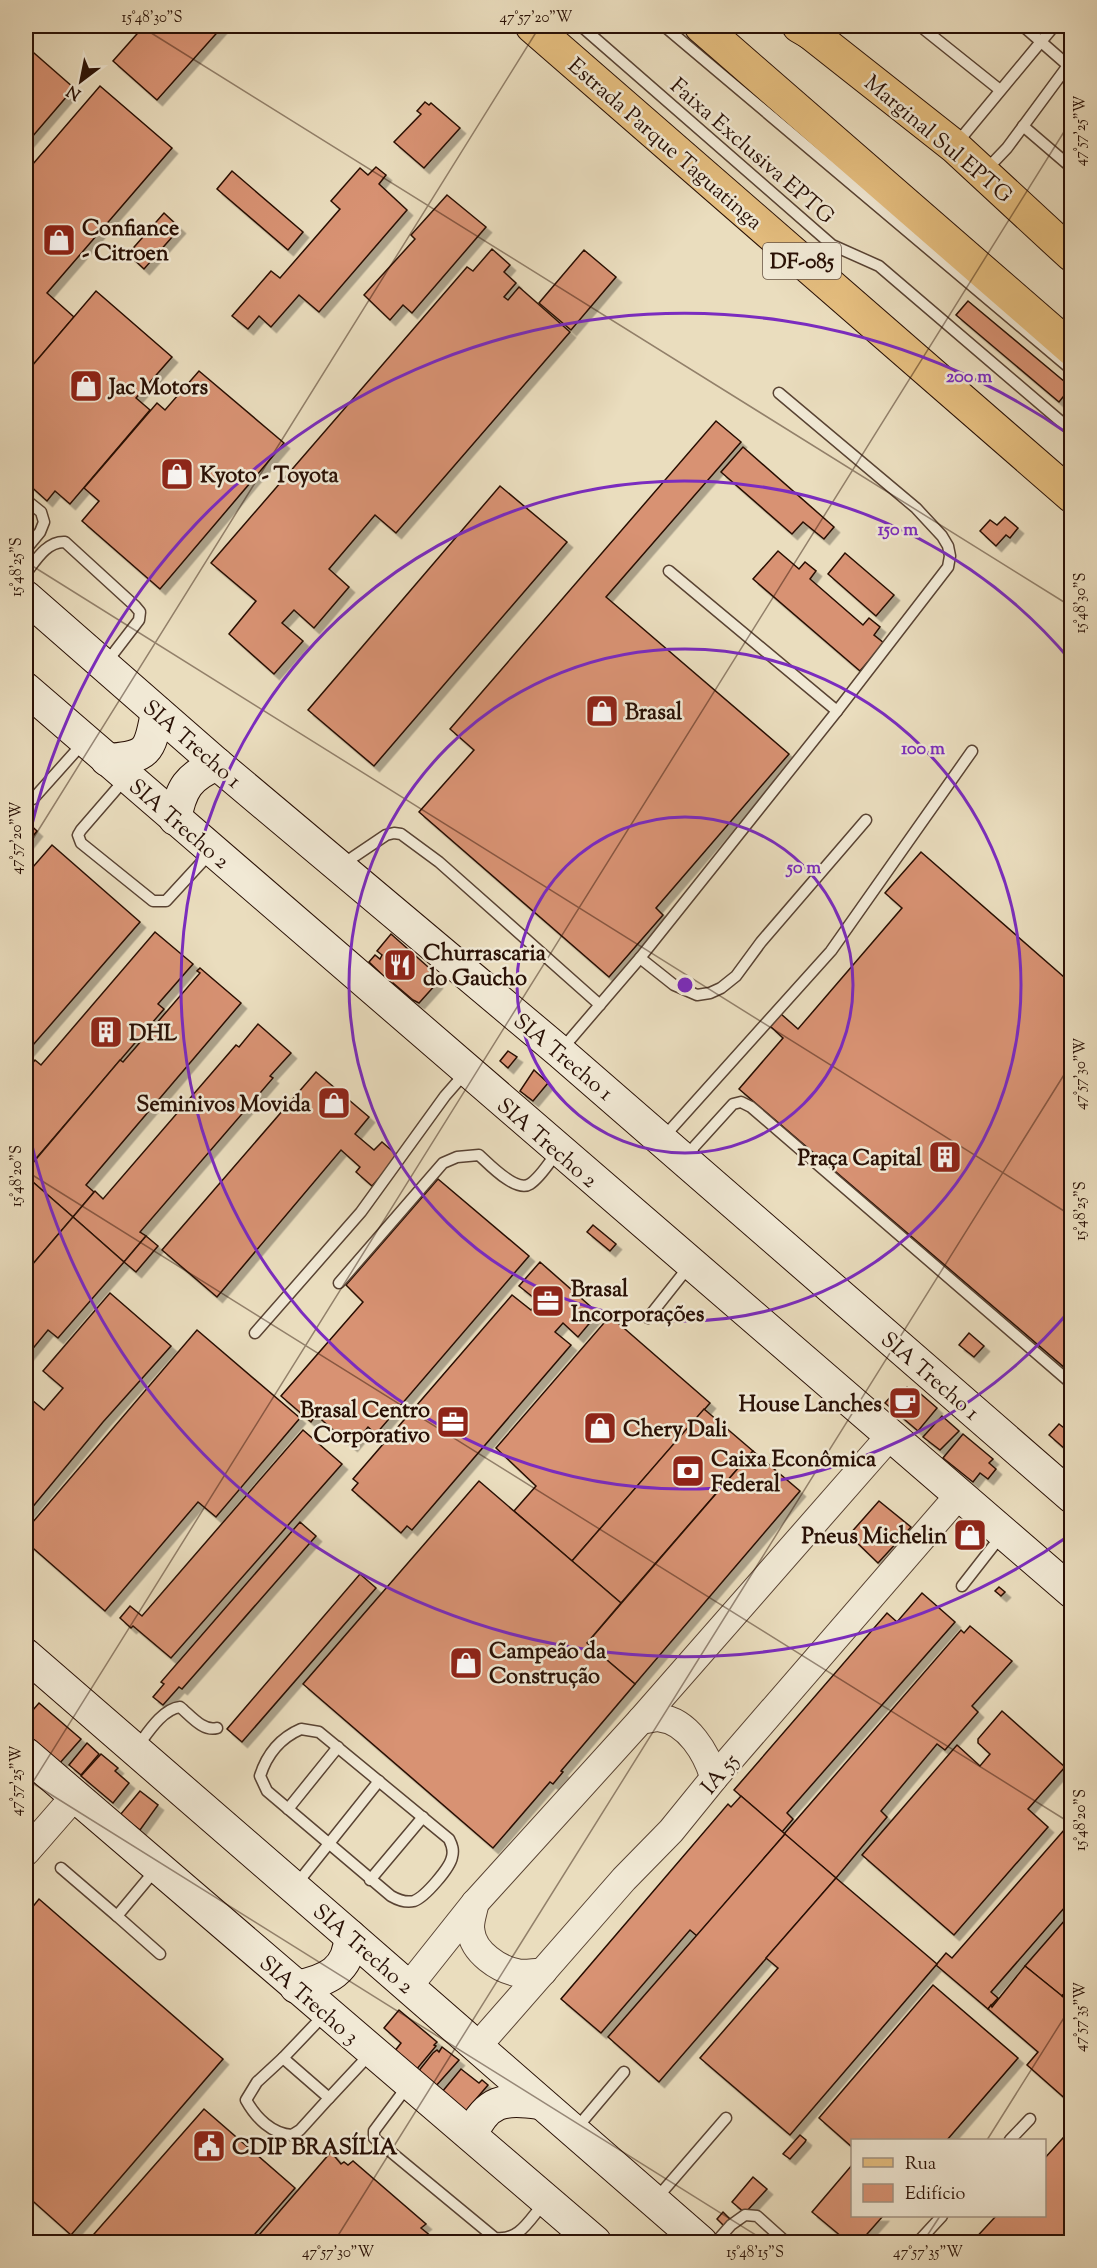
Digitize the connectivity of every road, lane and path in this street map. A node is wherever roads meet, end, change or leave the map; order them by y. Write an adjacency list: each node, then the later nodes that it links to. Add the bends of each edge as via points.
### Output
1 (532, 26): 21 (main road, Estrada Parque Taguatinga / DF-085)
2 (581, 26): 20 (lane, Faixa Exclusiva EPTG, via 832,244 879,266)
3 (664, 26): 18 (lane, Faixa Exclusiva EPTG)
4 (701, 26): 17 (main road)
5 (920, 26): 11 (lane)
6 (1023, 26): 9 (lane)
7 (1054, 26): 9 (lane)
8 (804, 28): 13 (main road, Marginal Sul EPTG)
9 (1041, 41): 10 (lane); 11 (lane)
10 (1070, 64): 12 (lane)
11 (1000, 90): 13 (lane)
12 (1023, 126): 14 (lane); 15 (lane)
13 (954, 146): 15 (main road, Marginal Sul EPTG)
14 (1071, 168)
15 (983, 172): 16 (main road, Marginal Sul EPTG)
16 (1071, 255)
17 (1071, 349)
18 (1071, 370)
19 (779, 393): 29 (lane, via 916,508 942,536 950,556 942,578)
20 (1071, 431)
21 (1071, 496)
22 (26, 500): 23 (lane, via 41,512 45,522)
23 (26, 549)
24 (669, 571): 29 (lane)
25 (26, 573): 27 (lane, via 50,545 65,542 135,606 140,612 139,620)
26 (26, 597): 27 (main road, SIA Trecho 1)
27 (104, 666): 30 (main road, SIA Trecho 1)
28 (26, 689): 32 (main road, SIA Trecho 2)
29 (837, 711): 39 (lane)
30 (157, 712): 32 (main road, via 147,748 133,758); 33 (main road, SIA Trecho 1)
31 (972, 751): 43 (lane, via 831,951)
32 (106, 759): 34 (lane); 35 (main road, SIA Trecho 2); 37 (lane, via 78,835 81,843 159,903 166,901)
33 (216, 764): 35 (main road, via 188,783 179,799); 38 (main road, SIA Trecho 1)
34 (33, 799)
35 (175, 819): 37 (main road, SIA Trecho 2)
36 (866, 820): 39 (lane, via 736,976 721,988 698,995 674,985)
37 (213, 851): 42 (main road, SIA Trecho 2)
38 (339, 867): 40 (lane, via 386,835 401,834 439,862); 41 (main road, SIA Trecho 1)
39 (640, 958): 40 (lane)
40 (600, 1005): 41 (lane)
41 (560, 1052): 43 (main road, SIA Trecho 1)
42 (466, 1071): 44 (main road, SIA Trecho 2); 48 (lane, via 361,1212)
43 (672, 1149): 49 (lane, via 741,1101); 51 (main road, SIA Trecho 1)
44 (558, 1151): 45 (main road, SIA Trecho 2); 46 (lane, via 531,1184 524,1186 515,1185 478,1155 457,1156 443,1163)
45 (690, 1264): 47 (lane); 50 (main road, SIA Trecho 2)
46 (339, 1283)
47 (648, 1318)
48 (255, 1332)
49 (1071, 1384)
50 (890, 1436): 52 (main road, SIA Trecho 2); 57 (street)
51 (1069, 1490)
52 (959, 1495): 53 (main road, SIA Trecho 2); 62 (street, IA 55)
53 (1003, 1533): 54 (lane); 55 (main road, SIA Trecho 2)
54 (962, 1586)
55 (1071, 1592)
56 (26, 1655): 60 (main road, SIA Trecho 2)
57 (641, 1720): 62 (street, via 658,1718 685,1730 704,1753); 73 (street)
58 (217, 1728): 60 (lane, via 205,1727 180,1707 174,1708)
59 (338, 1747): 63 (lane); 65 (lane); 65 (lane, via 319,1732 301,1729 288,1734 274,1748 260,1776 267,1791)
60 (135, 1750): 72 (main road, SIA Trecho 2)
61 (26, 1754): 64 (main road, SIA Trecho 3)
62 (714, 1778): 77 (street, IA 55)
63 (379, 1781): 66 (lane); 67 (lane)
64 (74, 1797): 68 (street); 70 (main road, SIA Trecho 3)
65 (288, 1809): 67 (lane)
66 (423, 1817): 71 (lane); 71 (lane, via 453,1847 452,1859 428,1891 414,1901 401,1901)
67 (330, 1845): 71 (lane); 72 (lane)
68 (26, 1852)
69 (61, 1868): 74 (lane)
70 (157, 1868): 74 (lane); 78 (main road, SIA Trecho 3)
71 (370, 1880)
72 (294, 1888): 75 (main road, SIA Trecho 2)
73 (475, 1903): 77 (street, via 470,1928 479,1950 509,1970); 79 (street)
74 (117, 1916): 76 (lane)
75 (350, 1936): 78 (main road, via 347,1958 338,1971 311,1984); 79 (main road, SIA Trecho 2)
76 (160, 1954)
77 (543, 1972): 81 (street, IA 55)
78 (296, 1986): 80 (main road, SIA Trecho 3)
79 (409, 1986): 81 (main road, SIA Trecho 2)
80 (326, 2012): 82 (main road, SIA Trecho 3); 83 (lane)
81 (476, 2048): 87 (main road, SIA Trecho 2)
82 (372, 2052): 85 (main road, SIA Trecho 3); 86 (lane)
83 (284, 2058): 86 (lane); 86 (lane, via 256,2082 246,2100 262,2121 278,2133 292,2135)
84 (624, 2072): 90 (lane)
85 (409, 2084): 91 (main road, SIA Trecho 3); 93 (lane, via 374,2131 374,2138 495,2238 515,2236)
86 (328, 2098)
87 (539, 2103): 90 (main road, SIA Trecho 2); 91 (main road, via 504,2101 489,2108)
88 (726, 2118): 94 (lane)
89 (1030, 2119): 92 (lane)
90 (573, 2132): 94 (main road, SIA Trecho 2)
91 (471, 2135): 93 (main road, SIA Trecho 3)
92 (1011, 2139)
93 (546, 2200): 96 (main road, SIA Trecho 3)
94 (654, 2202): 97 (main road, SIA Trecho 2)
95 (941, 2217): 100 (lane)
96 (595, 2242)
97 (701, 2242)
98 (716, 2242): 99 (lane, via 746,2215 757,2216)
99 (786, 2242)
100 (918, 2242)

